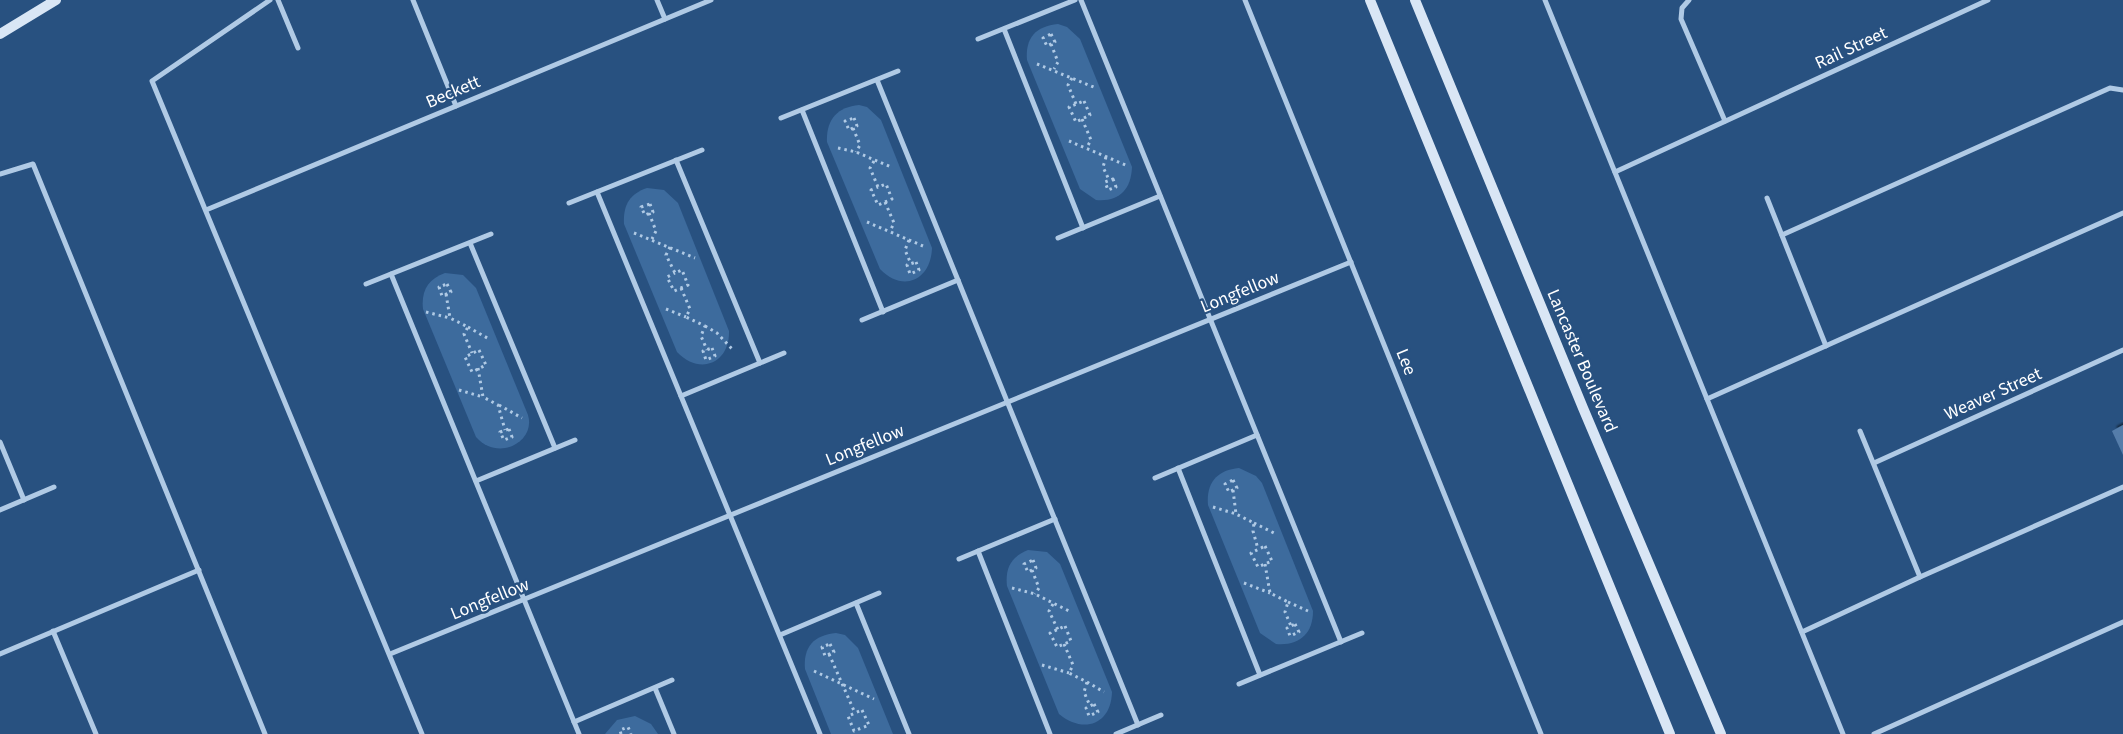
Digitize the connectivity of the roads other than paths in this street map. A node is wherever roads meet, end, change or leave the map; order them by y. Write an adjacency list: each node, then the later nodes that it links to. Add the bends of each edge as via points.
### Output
1 (56, 0): 17 (main road)
2 (270, 0): 35 (street, via 152,81)
3 (278, 0): 19 (street)
4 (413, 0): 23 (street)
5 (657, 0): 15 (street)
6 (711, 0): 15 (street, Beckett)
7 (1075, 0): 16 (street)
8 (1081, 0): 32 (street)
9 (1245, 0): 42 (street, Lee)
10 (1370, 0): 103 (main road)
11 (1415, 0): 104 (main road, Lancaster Boulevard, via 1586,417)
12 (1545, 0): 29 (street)
13 (1690, 0): 26 (street, via 1682,8 1681,19)
14 (1988, 0): 26 (street, Rail Street)
15 (665, 19): 23 (street, Beckett)
16 (1004, 29): 18 (street); 37 (street)
17 (0, 34)
18 (978, 39)
19 (298, 48)
20 (898, 72): 21 (street)
21 (878, 80): 24 (street); 44 (street)
22 (2123, 90): 39 (street, via 2110,88)
23 (456, 106): 35 (street, Beckett)
24 (802, 110): 25 (street); 46 (street)
25 (782, 118)
26 (1726, 121): 29 (street, Rail Street)
27 (702, 150): 28 (street)
28 (676, 160): 31 (street); 52 (street)
29 (1615, 172): 54 (street)
30 (0, 174): 73 (street, via 33,164)
31 (597, 192): 34 (street); 53 (street)
32 (1160, 196): 37 (street); 47 (street)
33 (1767, 198): 39 (street)
34 (569, 203)
35 (206, 210): 85 (street)
36 (2123, 213): 49 (street)
37 (1083, 228): 40 (street)
38 (491, 234): 41 (street)
39 (1782, 235): 49 (street)
40 (1058, 238)
41 (470, 243): 43 (street); 60 (street)
42 (1351, 262): 47 (street, Longfellow); 102 (street, Lee)
43 (391, 274): 45 (street); 64 (street)
44 (958, 280): 46 (street); 55 (street)
45 (366, 284)
46 (883, 312): 48 (street)
47 (1210, 319): 55 (street, Longfellow); 57 (street)
48 (862, 320)
49 (1826, 346): 54 (street)
50 (2123, 350): 61 (street, Weaver Street)
51 (784, 353): 52 (street)
52 (760, 363): 53 (street)
53 (681, 396): 69 (street)
54 (1707, 399): 80 (street)
55 (1008, 402): 69 (street, Longfellow); 70 (street)
56 (1860, 431): 61 (street)
57 (1257, 435): 62 (street); 83 (street)
58 (574, 440): 60 (street)
59 (0, 442): 67 (street)
60 (556, 448): 64 (street)
61 (1874, 463): 74 (street)
62 (1178, 468): 63 (street); 86 (street)
63 (1155, 478)
64 (476, 481): 76 (street)
65 (2123, 487): 74 (street)
66 (54, 488): 67 (street)
67 (24, 500): 68 (street)
68 (0, 510)
69 (730, 515): 76 (street, Longfellow); 82 (street)
70 (1055, 519): 71 (street); 92 (street)
71 (978, 551): 72 (street); 100 (street)
72 (958, 559)
73 (199, 570): 79 (street); 94 (street)
74 (1920, 577): 80 (street)
75 (879, 593): 77 (street)
76 (524, 600): 85 (street, Longfellow); 91 (street)
77 (856, 602): 82 (street); 99 (street)
78 (2123, 622): 106 (street)
79 (54, 631): 84 (street); 93 (street)
80 (1802, 632): 105 (street)
81 (1362, 633): 83 (street)
82 (780, 635): 98 (street)
83 (1341, 642): 86 (street)
84 (0, 654)
85 (390, 654): 95 (street)
86 (1260, 675): 88 (street)
87 (672, 680): 89 (street)
88 (1239, 684)
89 (654, 688): 91 (street); 97 (street)
90 (1161, 716): 92 (street)
91 (574, 722): 96 (street)
92 (1138, 725): 101 (street)
93 (96, 734)
94 (265, 734)
95 (422, 734)
96 (579, 734)
97 (674, 734)
98 (820, 734)
99 (909, 734)
100 (1050, 734)
101 (1116, 734)
102 (1541, 734)
103 (1670, 734)
104 (1721, 734)
105 (1843, 734)
106 (1874, 734)

